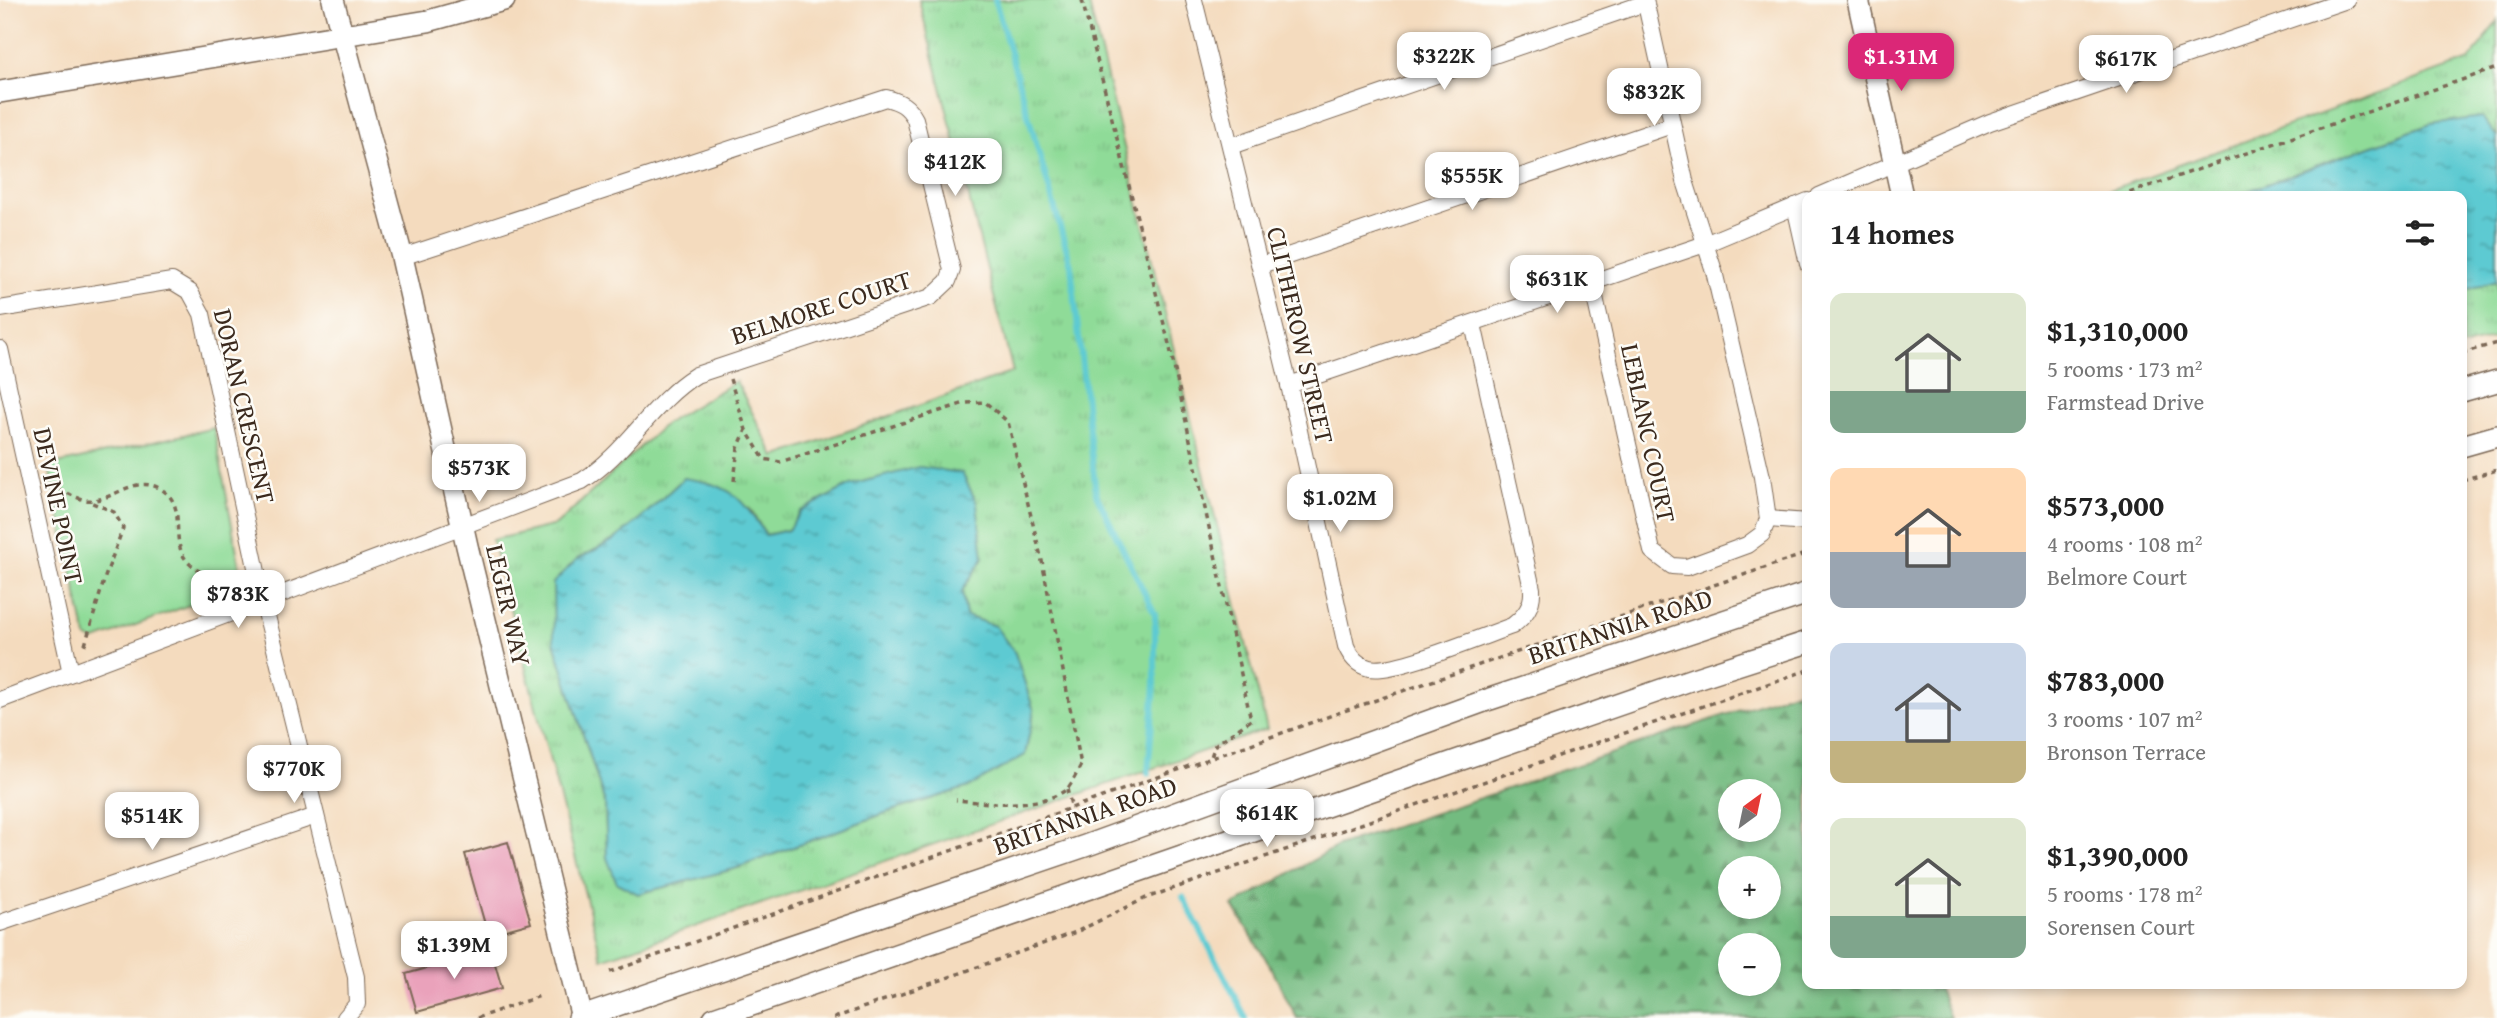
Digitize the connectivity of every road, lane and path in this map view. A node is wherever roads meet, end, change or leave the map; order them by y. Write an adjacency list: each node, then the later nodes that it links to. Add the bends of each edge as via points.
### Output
1 (333, 0): 8 (main road, LEGER WAY)
2 (504, 0): 8 (main road, via 428,21)
3 (1082, 0): 51 (path, via 1170,348 1251,720 1215,745)
4 (1194, 0): 12 (street, CLITHEROW STREET)
5 (1858, 0): 13 (main road)
6 (2347, 0): 13 (street, via 1990,122)
7 (1645, 1): 11 (street); 12 (street)
8 (341, 35): 10 (main road); 19 (main road, LEGER WAY)
9 (2497, 68): 16 (path)
10 (0, 92)
11 (1672, 125): 18 (street); 20 (street)
12 (1231, 146): 20 (street, CLITHEROW STREET)
13 (1895, 163): 14 (street); 15 (main road)
14 (1831, 191)
15 (1901, 191)
16 (2135, 191)
17 (1801, 203): 18 (street)
18 (1705, 244): 21 (street); 39 (street, via 1762,477)
19 (402, 257): 27 (street, BELMORE COURT, via 877,99 900,102 915,119 951,258 948,281 931,297); 41 (main road, LEGER WAY)
20 (1261, 265): 29 (street, CLITHEROW STREET)
21 (1592, 284): 23 (street); 39 (street, LEBLANC COURT, via 1651,551 1672,566 1687,566 1747,545 1762,534)
22 (0, 309): 45 (street, DORAN CRESCENT, via 160,282 172,281 190,292 202,314)
23 (1473, 324): 29 (street); 29 (street, CLITHEROW STREET, via 1532,589 1531,603 1511,626 1400,664 1367,668 1351,657 1346,646)
24 (2497, 343): 26 (path)
25 (0, 349): 49 (street, DEVINE POINT)
26 (2467, 352)
27 (725, 364): 31 (path); 41 (street, BELMORE COURT, via 674,389 607,463 582,481)
28 (2497, 381): 30 (main road)
29 (1289, 385)
30 (2467, 390)
31 (746, 430): 36 (path, via 738,448); 52 (path, via 764,459 780,462 965,403 985,402 1008,422 1076,725 1081,765)
32 (2497, 436): 33 (main road)
33 (2467, 445)
34 (2497, 470): 35 (path)
35 (2467, 479)
36 (734, 481)
37 (50, 485): 38 (path)
38 (86, 500): 43 (path, via 103,498 128,485 162,490 178,513 177,546 187,561 200,572); 47 (path, via 114,512 123,528)
39 (1768, 519): 40 (street)
40 (1802, 522)
41 (462, 526): 45 (street, BELMORE COURT); 61 (main road, LEGER WAY)
42 (1802, 555): 51 (path)
43 (239, 588)
44 (1802, 595): 61 (main road, BRITANNIA ROAD, via 1490,699 1085,846)
45 (263, 600): 49 (street, BELMORE COURT); 55 (street, DORAN CRESCENT)
46 (1802, 644): 62 (main road)
47 (85, 645)
48 (1802, 672): 63 (path, via 1146,898 1076,932)
49 (71, 673): 50 (street, BELMORE COURT)
50 (0, 700)
51 (1210, 761): 54 (path)
52 (1067, 789): 53 (path, via 1039,800 1004,805); 54 (path)
53 (956, 800)
54 (1072, 809): 57 (path)
55 (316, 816): 56 (street); 59 (street, DORAN CRESCENT, via 356,977 357,1004)
56 (0, 923)
57 (610, 972)
58 (540, 996): 60 (path)
59 (345, 1018)
60 (477, 1018)
61 (581, 1018)
62 (713, 1018)
63 (834, 1018)

